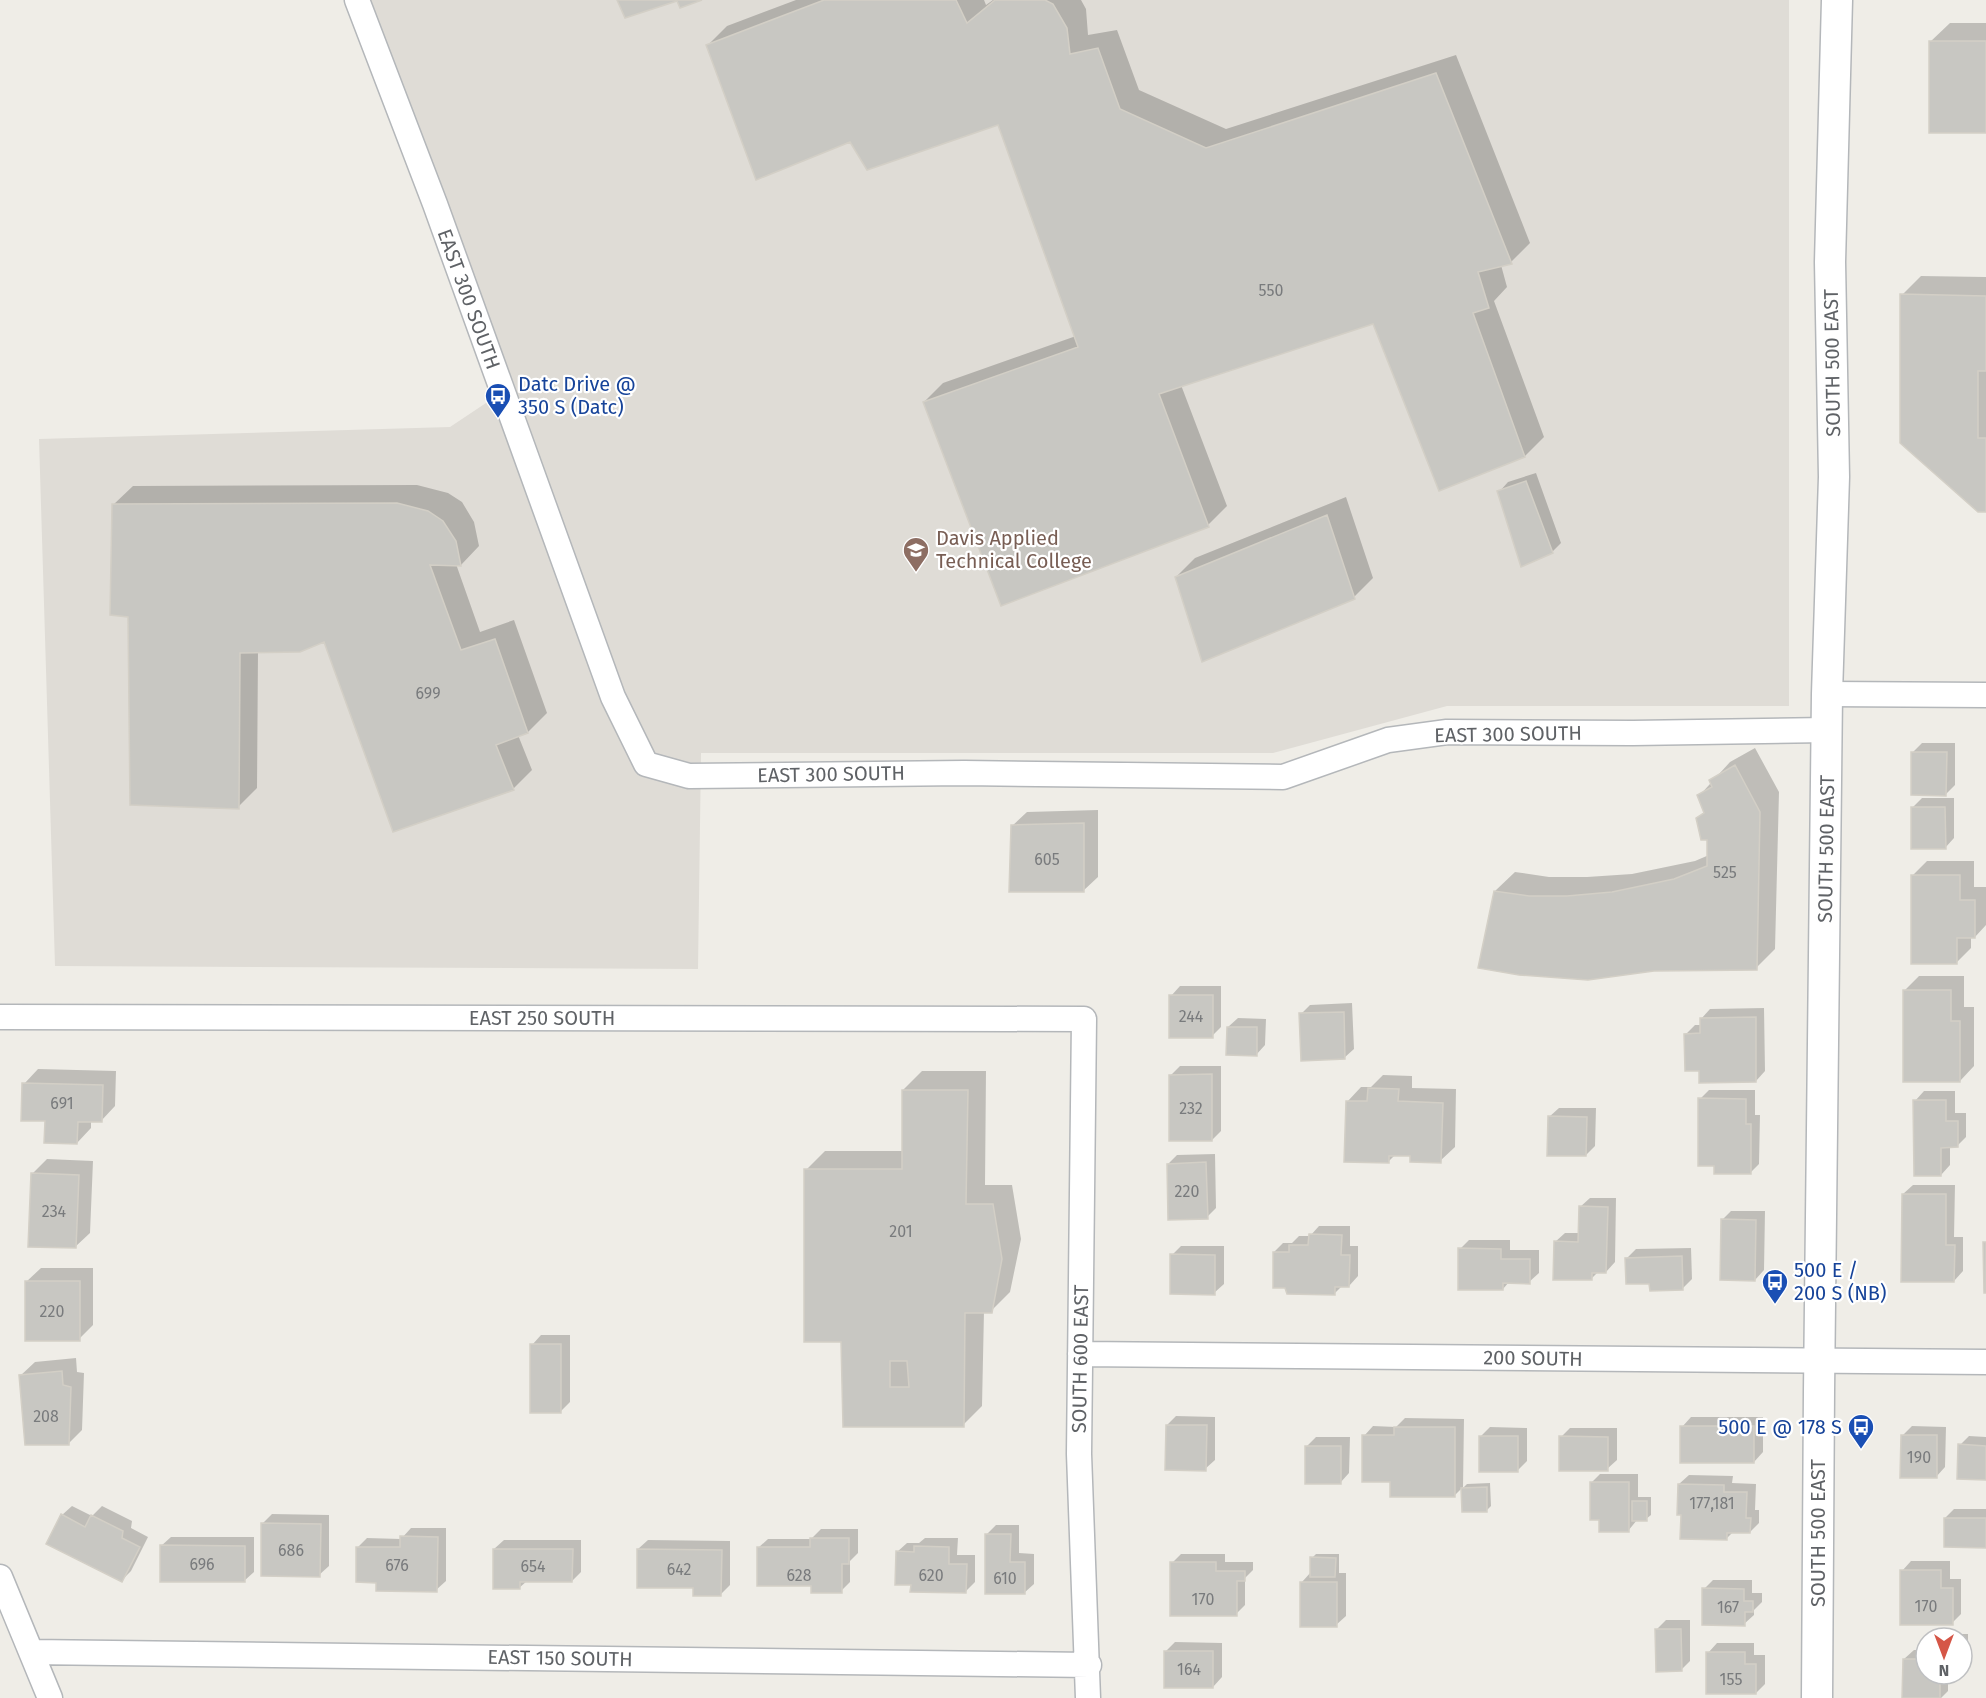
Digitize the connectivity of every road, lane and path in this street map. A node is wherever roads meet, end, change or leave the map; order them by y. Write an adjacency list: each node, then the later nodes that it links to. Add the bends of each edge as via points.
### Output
1 (357, 0): 5 (street, EAST 300 SOUTH, via 613,698 646,764 689,776 964,773 1283,777 1388,740 1447,732)
2 (1837, 0): 3 (street, SOUTH 500 EAST, via 1830,262 1834,477)
3 (1827, 694): 4 (street); 5 (street, SOUTH 500 EAST)
4 (1986, 695)
5 (1827, 730): 9 (street, SOUTH 500 EAST)
6 (0, 1017): 7 (street, EAST 250 SOUTH)
7 (1084, 1019): 8 (street, SOUTH 600 EAST)
8 (1080, 1354): 9 (street, 200 SOUTH); 13 (street, SOUTH 600 EAST, via 1079,1454)
9 (1819, 1360): 10 (street, 200 SOUTH); 16 (street, SOUTH 500 EAST)
10 (1986, 1362)
11 (0, 1577): 12 (street)
12 (31, 1652): 13 (street, EAST 150 SOUTH); 14 (street)
13 (1089, 1665): 15 (street, SOUTH 600 EAST)
14 (51, 1698)
15 (1088, 1698)
16 (1817, 1698)

